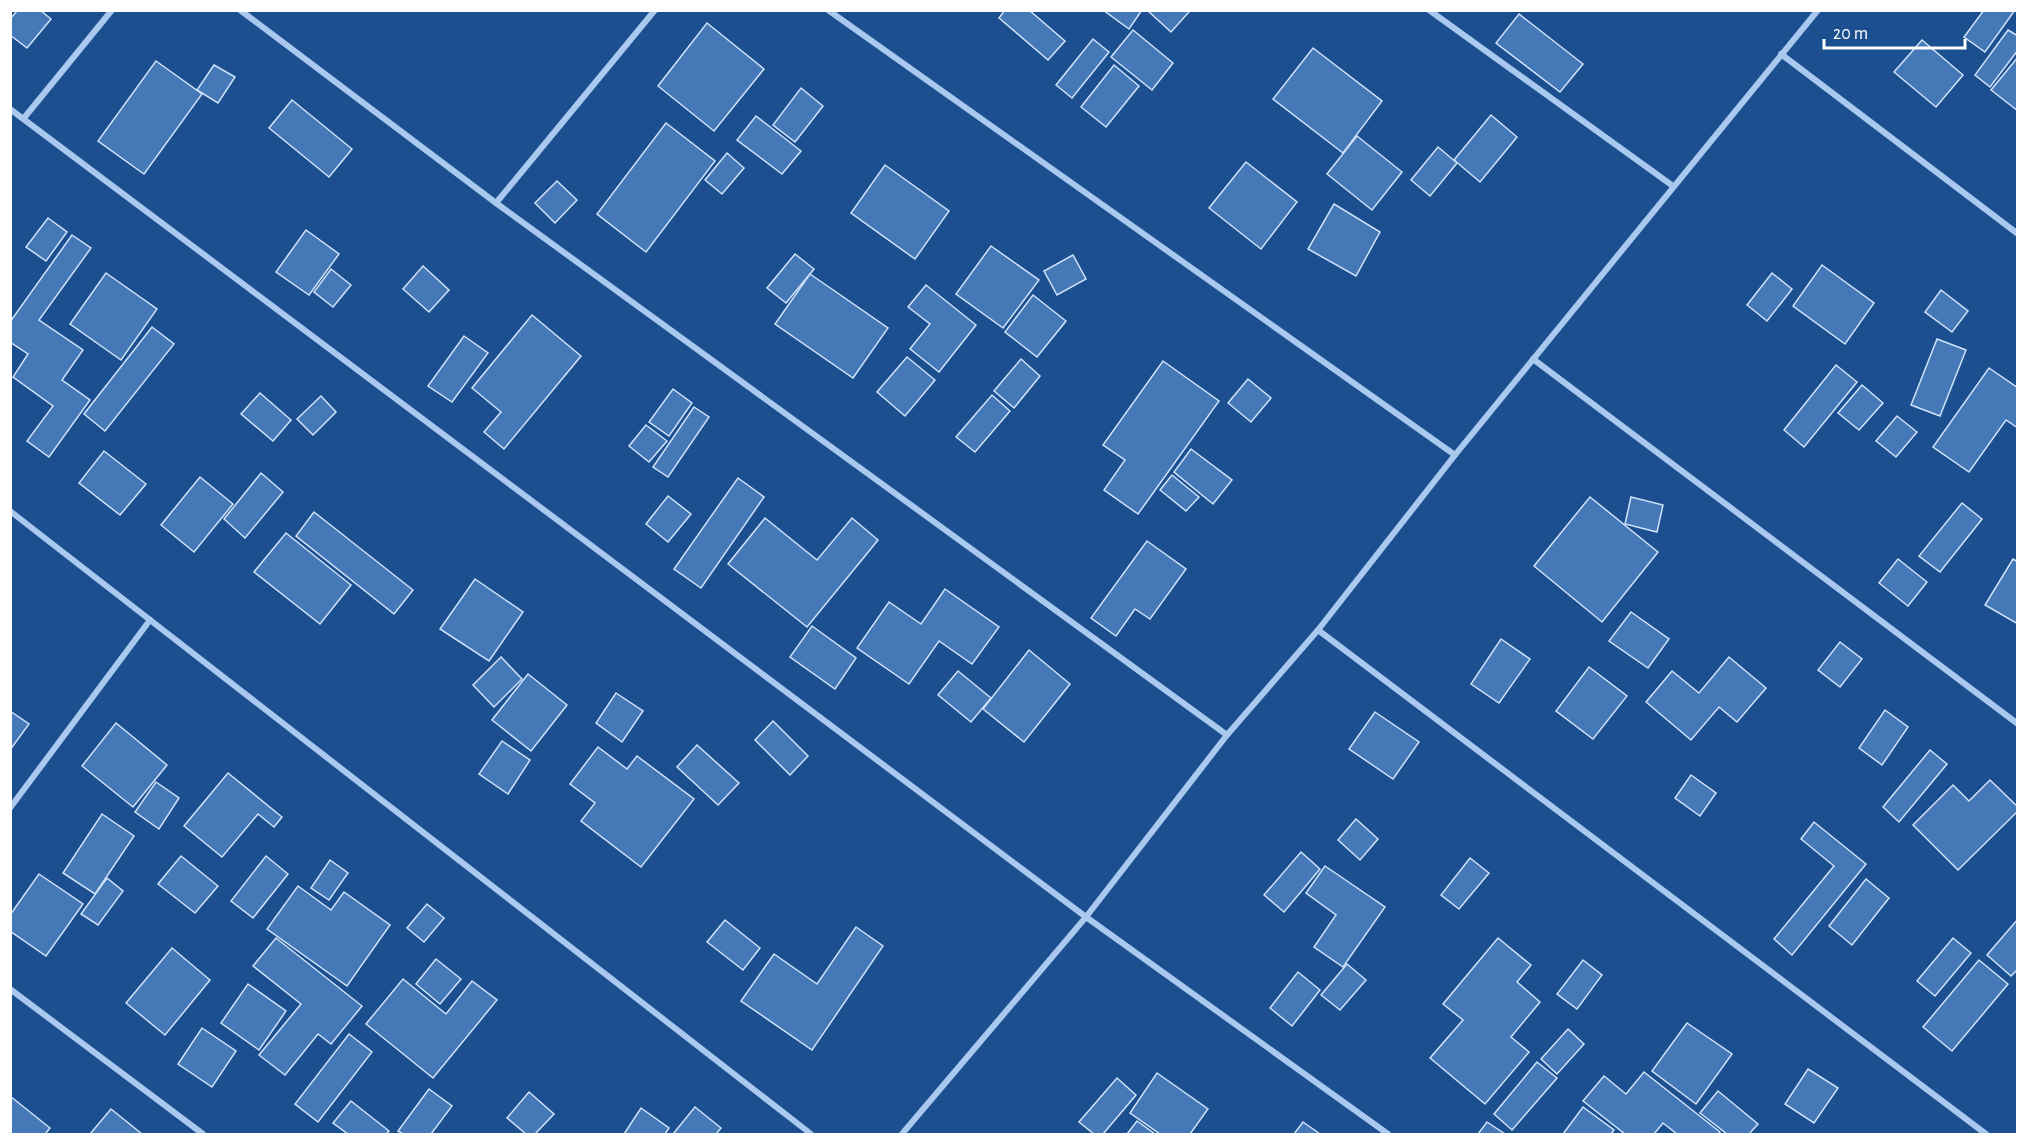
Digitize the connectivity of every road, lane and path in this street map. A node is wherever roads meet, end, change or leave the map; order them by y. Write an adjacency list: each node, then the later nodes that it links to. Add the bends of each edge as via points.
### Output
1 (112, 10): 9 (street)
2 (240, 10): 11 (street)
3 (655, 10): 11 (street)
4 (828, 10): 14 (street)
5 (1430, 10): 10 (street)
6 (1818, 10): 7 (street)
7 (1781, 54): 10 (street); 12 (street)
8 (10, 109): 9 (street)
9 (24, 118): 21 (street)
10 (1673, 186): 13 (street)
11 (496, 203): 19 (street)
12 (2018, 234)
13 (1533, 359): 14 (street); 18 (street)
14 (1455, 455): 17 (street)
15 (10, 512): 16 (street)
16 (150, 620): 20 (street); 24 (street)
17 (1318, 630): 19 (street); 27 (street)
18 (2018, 724)
19 (1227, 735): 21 (street)
20 (10, 808)
21 (1086, 917): 25 (street); 26 (street)
22 (10, 989): 23 (street)
23 (203, 1134)
24 (811, 1134)
25 (902, 1134)
26 (1388, 1134)
27 (1986, 1134)

